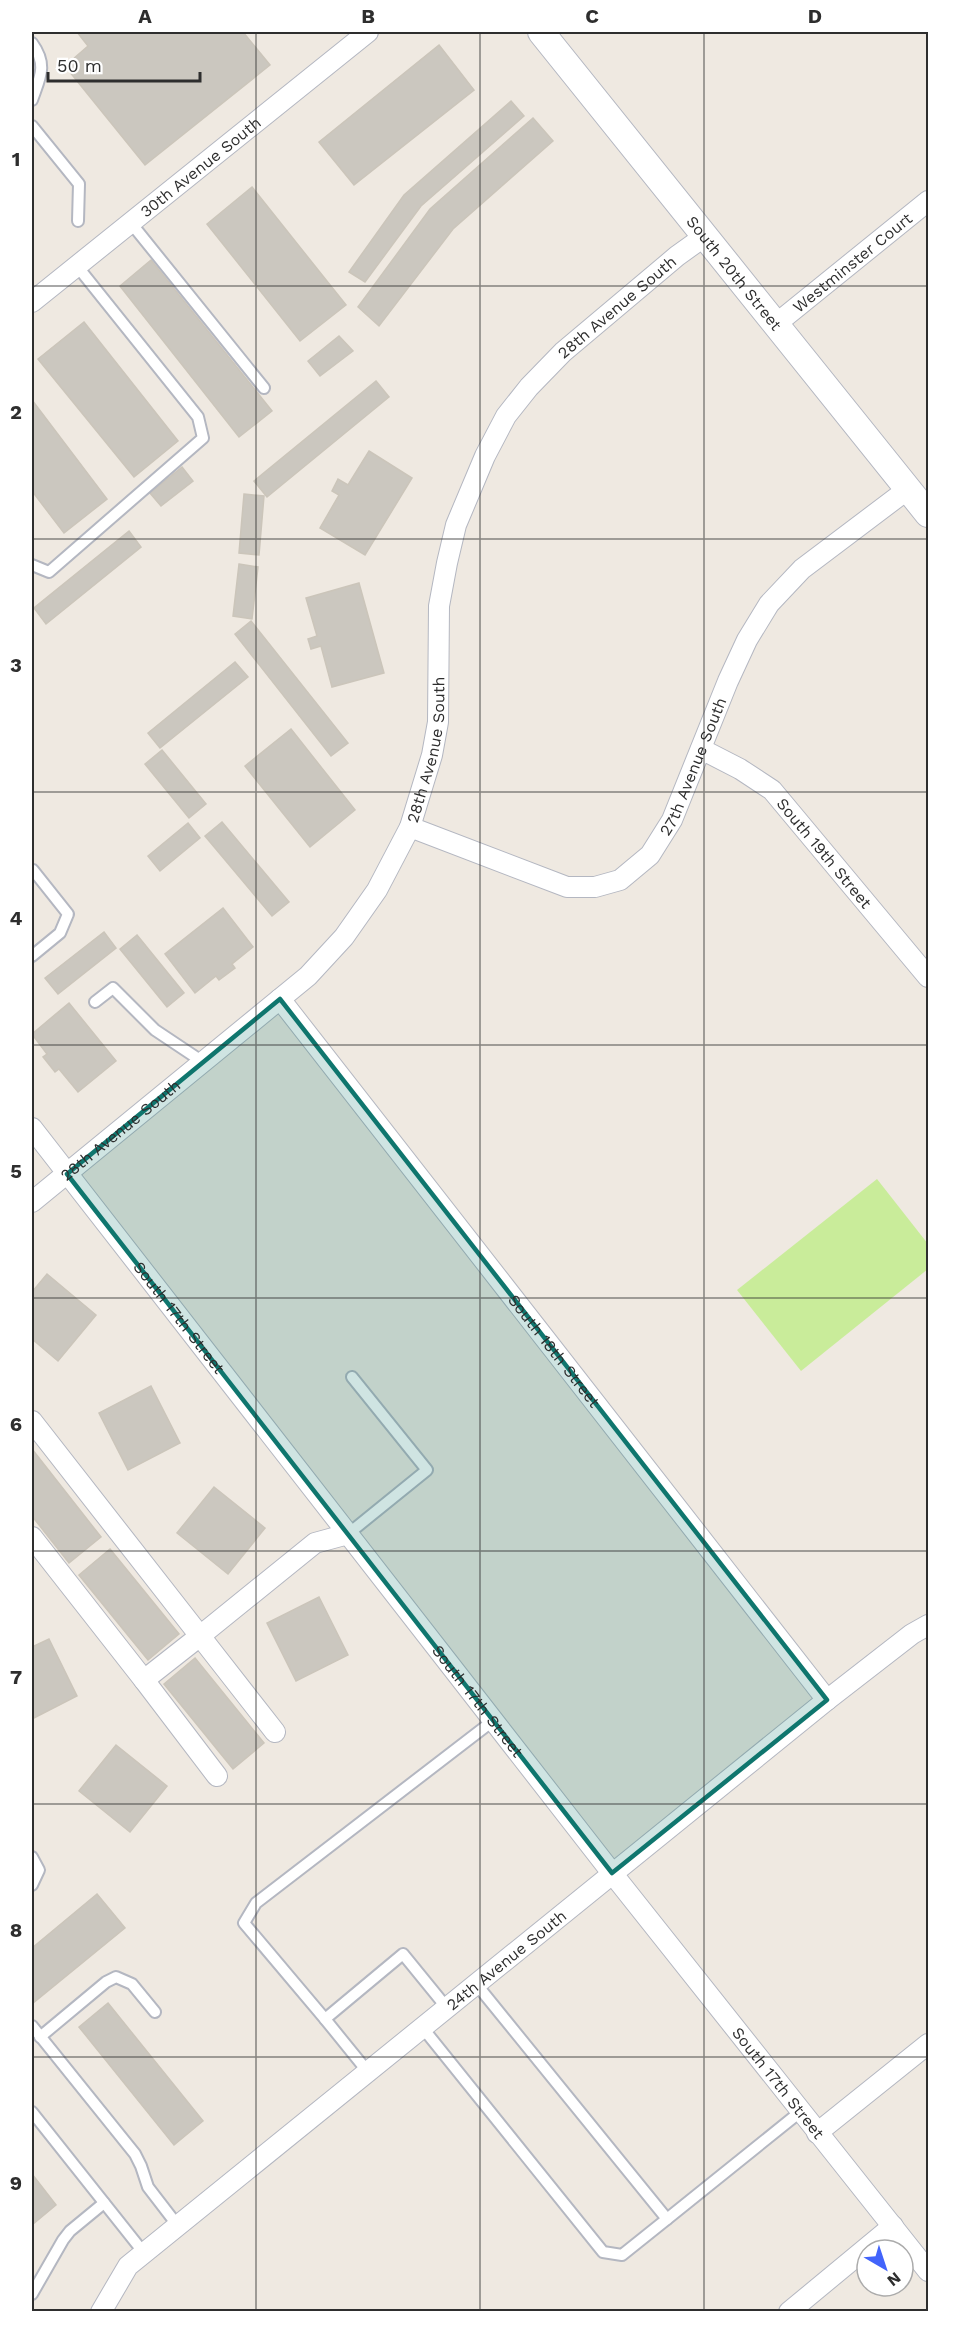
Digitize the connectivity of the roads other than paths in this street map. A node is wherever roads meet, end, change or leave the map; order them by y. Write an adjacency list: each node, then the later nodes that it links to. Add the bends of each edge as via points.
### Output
1 (368, 32): 8 (street, 30th Avenue South)
2 (541, 32): 9 (street, South 20th Street)
3 (32, 43): 4 (lane, via 42,63)
4 (32, 100)
5 (32, 126): 7 (lane, via 79,184)
6 (928, 201): 12 (street, Westminster Court)
7 (78, 221)
8 (131, 223): 10 (street, 30th Avenue South); 13 (lane)
9 (705, 236): 12 (street, South 20th Street); 18 (street, 28th Avenue South, via 563,352 506,417 485,456 456,525 447,563 439,606 438,722)
10 (76, 266): 11 (street, 30th Avenue South); 16 (lane, via 198,417 203,438 50,572)
11 (32, 302)
12 (776, 324): 14 (street, South 20th Street)
13 (264, 388)
14 (908, 489): 15 (street, South 20th Street); 17 (street, 27th Avenue South, via 802,570 768,604 728,681)
15 (928, 514)
16 (32, 565)
17 (701, 749): 18 (street, 27th Avenue South, via 672,820 650,855 620,880 595,887 567,887); 21 (street, South 19th Street, via 772,790)
18 (410, 826): 22 (street, 28th Avenue South, via 377,890 344,937)
19 (33, 870): 20 (lane, via 68,914 60,933)
20 (32, 956)
21 (928, 977)
22 (280, 999): 24 (street, 28th Avenue South); 35 (street, South 18th Street)
23 (95, 1002): 24 (lane, via 114,988 150,1026)
24 (203, 1062): 26 (street, 28th Avenue South)
25 (32, 1128): 26 (street, South 17th Street)
26 (67, 1174): 27 (street, 28th Avenue South); 30 (street, South 17th Street)
27 (32, 1202)
28 (352, 1377): 30 (lane, via 427,1470)
29 (32, 1421): 33 (street)
30 (348, 1534): 33 (street, via 315,1543); 36 (street, South 17th Street)
31 (32, 1537): 34 (street)
32 (928, 1625): 35 (street, 24th Avenue South)
33 (200, 1636): 34 (street); 37 (street)
34 (144, 1680): 38 (street)
35 (827, 1700): 40 (street, 24th Avenue South)
36 (494, 1720): 40 (street, South 17th Street); 45 (lane, via 256,1904 244,1923)
37 (276, 1732)
38 (217, 1776)
39 (32, 1857): 41 (lane, via 39,1870)
40 (612, 1873): 42 (street, 24th Avenue South); 52 (street, South 17th Street)
41 (32, 1885)
42 (477, 1985): 43 (street, 24th Avenue South); 55 (lane)
43 (447, 2008): 45 (lane, via 403,1954); 47 (street, 24th Avenue South)
44 (155, 2012): 48 (lane, via 132,1984 116,1977)
45 (325, 2019): 50 (lane)
46 (32, 2026): 48 (lane)
47 (422, 2027): 50 (street, 24th Avenue South); 55 (lane, via 603,2252 622,2255)
48 (40, 2037): 56 (lane, via 135,2154 148,2187)
49 (928, 2044): 53 (street)
50 (368, 2072): 56 (street, 24th Avenue South)
51 (32, 2112): 54 (lane)
52 (800, 2112): 53 (street, South 17th Street); 55 (lane)
53 (817, 2133): 57 (street, South 17th Street)
54 (104, 2203): 58 (lane); 60 (lane, via 70,2230)
55 (667, 2219)
56 (178, 2226): 58 (street, 24th Avenue South)
57 (893, 2226): 59 (street, South 17th Street); 62 (street)
58 (144, 2253): 61 (street, 24th Avenue South, via 128,2266)
59 (928, 2271)
60 (32, 2294)
61 (101, 2312)
62 (789, 2312)

